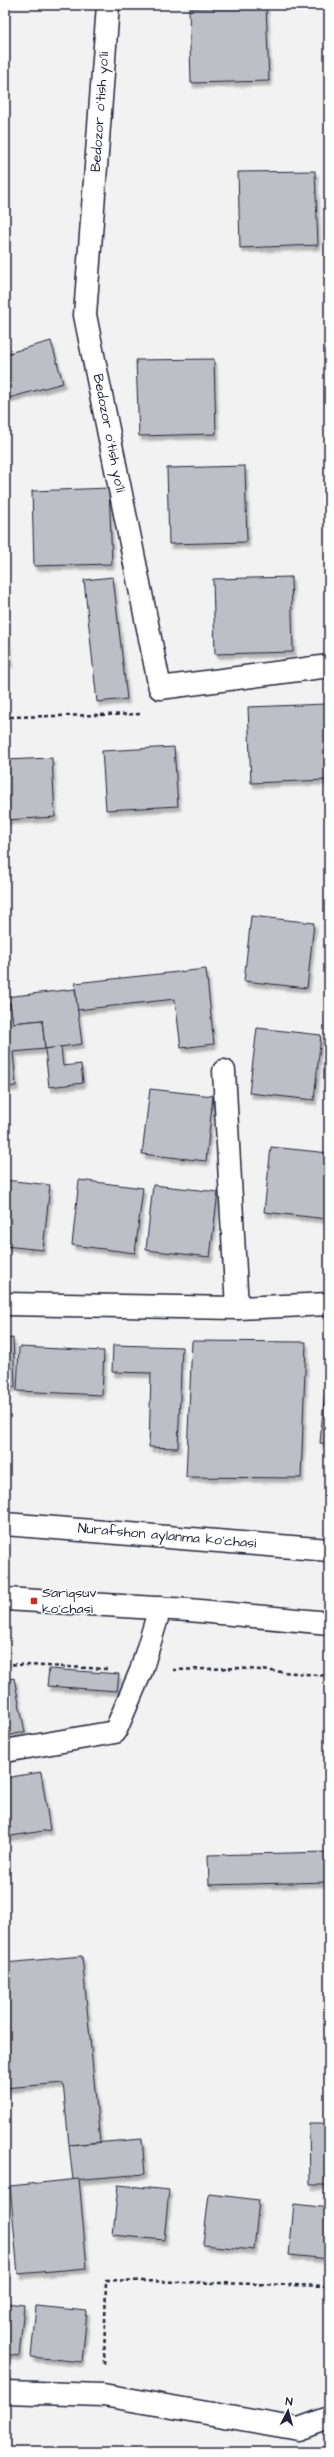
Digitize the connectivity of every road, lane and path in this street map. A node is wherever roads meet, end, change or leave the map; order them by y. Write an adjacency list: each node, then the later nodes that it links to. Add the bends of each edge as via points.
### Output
1 (108, 5): 3 (street, Bedozor o'tish yo'li, via 85,315)
2 (329, 666): 3 (street)
3 (160, 688): 4 (path, via 152,714)
4 (10, 717)
5 (224, 1071): 8 (street)
6 (5, 1304): 8 (street)
7 (329, 1304): 8 (street)
8 (237, 1308)
9 (5, 1524): 10 (street, Nurafshon aylanma ko'chasi)
10 (329, 1550)
11 (5, 1599): 12 (street)
12 (160, 1608): 13 (street); 14 (street, via 141,1671 115,1732)
13 (329, 1623)
14 (5, 1751)
15 (329, 2286): 17 (path, via 106,2280)
16 (5, 2392): 17 (street)
17 (103, 2395): 18 (street, via 299,2429)
18 (329, 2418)

